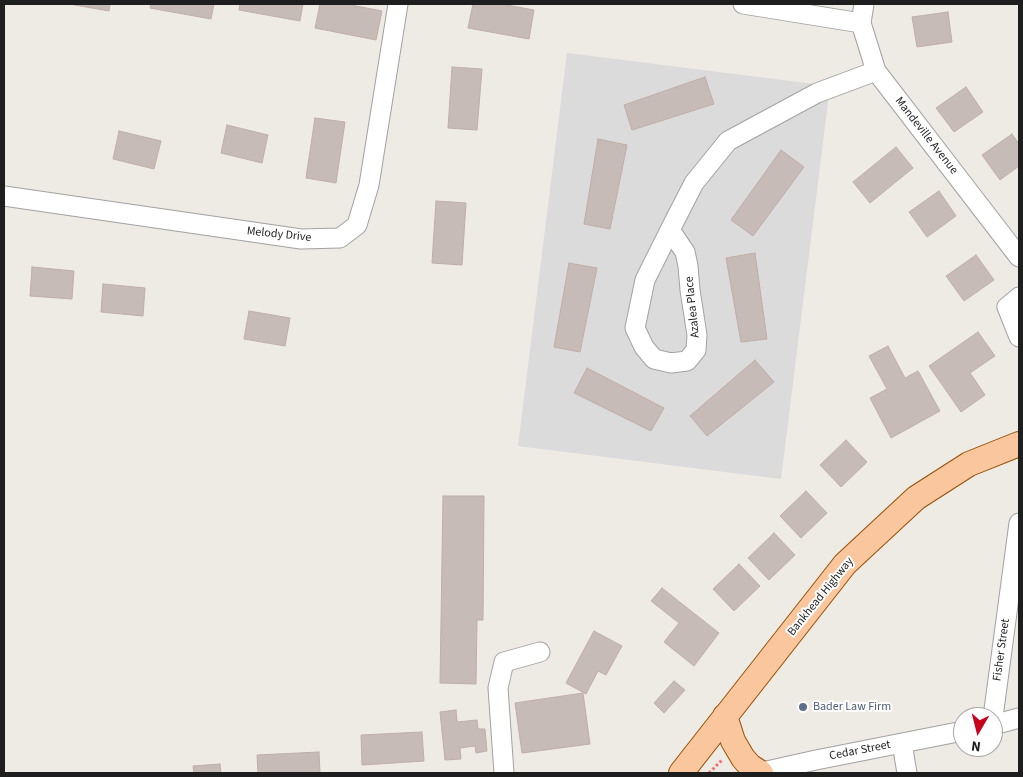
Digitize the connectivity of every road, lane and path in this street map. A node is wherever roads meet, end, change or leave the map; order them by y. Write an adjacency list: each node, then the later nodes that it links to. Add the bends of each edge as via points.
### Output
1 (398, 4): 6 (street, Melody Drive, via 369,184 357,225 340,238 301,239)
2 (743, 4): 4 (street)
3 (864, 4): 4 (street, Mandeville Avenue)
4 (861, 23): 5 (street, Mandeville Avenue)
5 (876, 71): 7 (street, Azalea Place, via 817,93 728,141 694,183); 8 (street, Mandeville Avenue)
6 (4, 196)
7 (670, 230): 7 (street, Azalea Place, via 645,280 636,328 644,347 654,359 671,363 687,361 696,350 697,336 685,252)
8 (1019, 257)
9 (1019, 298): 10 (street, via 1007,307)
10 (1019, 337)
11 (1019, 444): 15 (main road, Bankhead Highway, via 969,464 916,498 845,564)
12 (1019, 523): 14 (street, Fisher Street)
13 (540, 652): 21 (street, via 504,662 498,688)
14 (994, 707)
15 (725, 716): 22 (main road, Bankhead Highway); 23 (main road, via 743,758)
16 (1019, 718): 17 (street)
17 (1003, 722)
18 (953, 733): 19 (street, Cedar Street)
19 (902, 743): 20 (street, Cedar Street); 24 (street)
20 (818, 766): 23 (street, Cedar Street)
21 (504, 773)
22 (681, 773)
23 (760, 773)
24 (907, 773)

